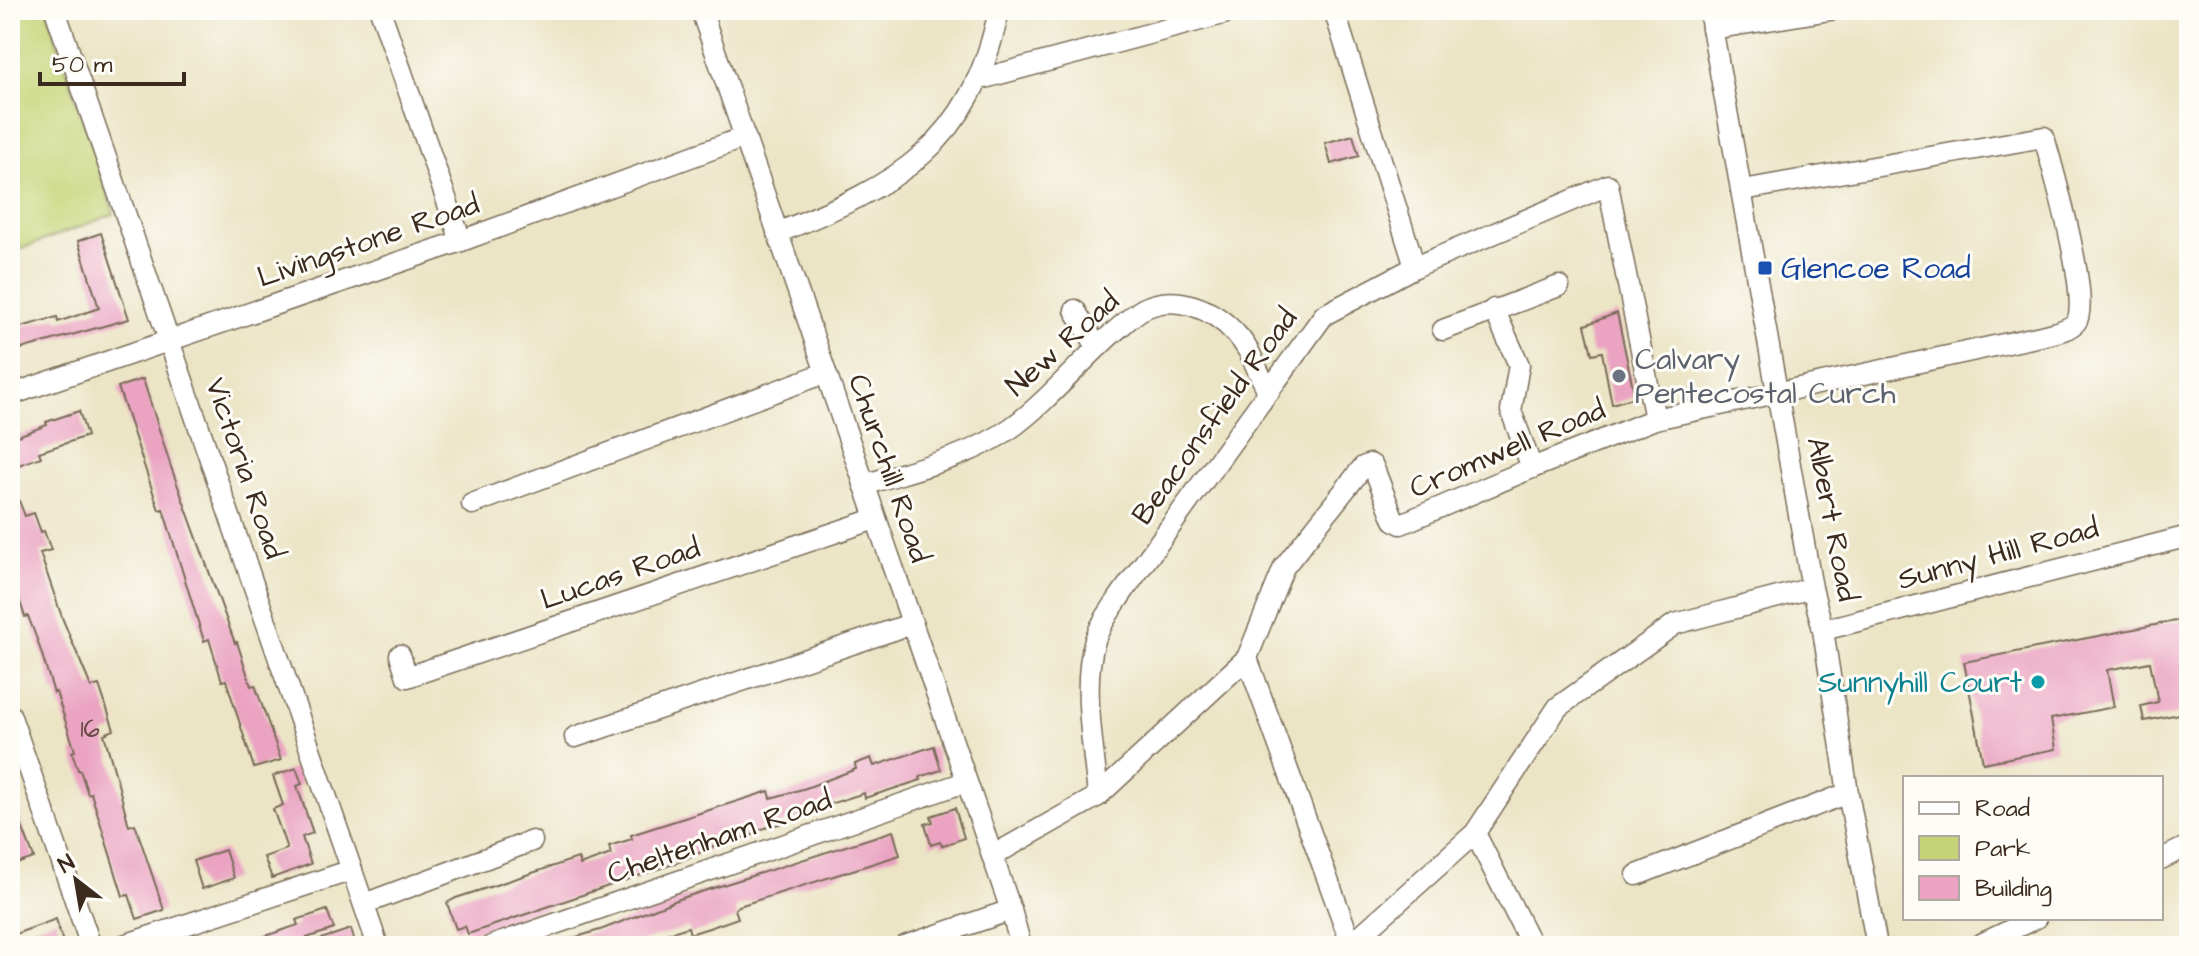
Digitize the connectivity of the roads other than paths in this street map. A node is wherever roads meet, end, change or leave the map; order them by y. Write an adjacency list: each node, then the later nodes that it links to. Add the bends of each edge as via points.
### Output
1 (55, 10): 19 (street, Victoria Road)
2 (380, 10): 13 (street)
3 (701, 10): 10 (street, Churchill Road)
4 (999, 10): 9 (street)
5 (1238, 10): 9 (street)
6 (1334, 10): 14 (street)
7 (1830, 10): 8 (street)
8 (1710, 19): 11 (street, Albert Road)
9 (977, 80): 12 (street, via 938,139 904,172 869,194)
10 (745, 137): 12 (street, Churchill Road); 13 (street, Livingstone Road)
11 (1743, 190): 23 (street, Albert Road); 23 (street, via 2044,137 2076,264 2080,312 2069,327)
12 (777, 233): 21 (street, Churchill Road)
13 (461, 241): 19 (street, Livingstone Road)
14 (1415, 267): 22 (street, Beaconsfield Road, via 1324,315); 25 (street, Beaconsfield Road, via 1608,185)
15 (1559, 286): 16 (street)
16 (1494, 309): 18 (street); 26 (street, via 1519,365 1511,411)
17 (1075, 310): 20 (street)
18 (1443, 330)
19 (171, 340): 24 (street, Livingstone Road); 46 (street, Victoria Road)
20 (1097, 347): 22 (street, New Road, via 1139,311 1169,303 1192,305 1220,319 1239,337); 27 (street, New Road, via 998,436)
21 (825, 373): 27 (street, Churchill Road); 28 (street)
22 (1269, 392): 40 (street, Beaconsfield Road, via 1106,616 1096,638 1090,702)
23 (1779, 392): 25 (street, Cromwell Road); 31 (street, Albert Road)
24 (10, 395)
25 (1655, 419): 26 (street, Cromwell Road)
26 (1532, 468): 35 (street, Cromwell Road, via 1401,524 1394,520 1373,466 1363,467 1284,567)
27 (864, 485): 29 (street, Churchill Road)
28 (472, 504)
29 (875, 519): 32 (street, Churchill Road); 34 (street, Lucas Road, via 407,677)
30 (2189, 536): 33 (street, Sunny Hill Road)
31 (1812, 588): 33 (street, Albert Road); 41 (street, via 1675,624 1558,707)
32 (911, 624): 37 (street); 38 (street, Churchill Road)
33 (1823, 630): 39 (street, Albert Road)
34 (400, 655)
35 (1247, 658): 40 (street, Cromwell Road); 51 (street)
36 (10, 714): 52 (street)
37 (575, 737)
38 (965, 782): 44 (street, Churchill Road); 55 (street, Cheltenham Road)
39 (1848, 793): 47 (street); 59 (street, Albert Road)
40 (1098, 796): 44 (street, Cromwell Road)
41 (1475, 833): 51 (street); 58 (street)
42 (532, 841): 48 (street)
43 (2184, 848): 45 (street)
44 (992, 856): 49 (street, Churchill Road)
45 (2163, 858)
46 (352, 870): 48 (street, Victoria Road); 53 (street)
47 (1637, 875)
48 (364, 904): 54 (street, Victoria Road)
49 (1011, 910): 56 (street); 57 (street, Churchill Road)
50 (2032, 920): 60 (street)
51 (1351, 945)
52 (91, 946)
53 (121, 946)
54 (378, 946)
55 (491, 946)
56 (905, 946)
57 (1021, 946)
58 (1532, 946)
59 (1877, 946)
60 (1977, 946)

